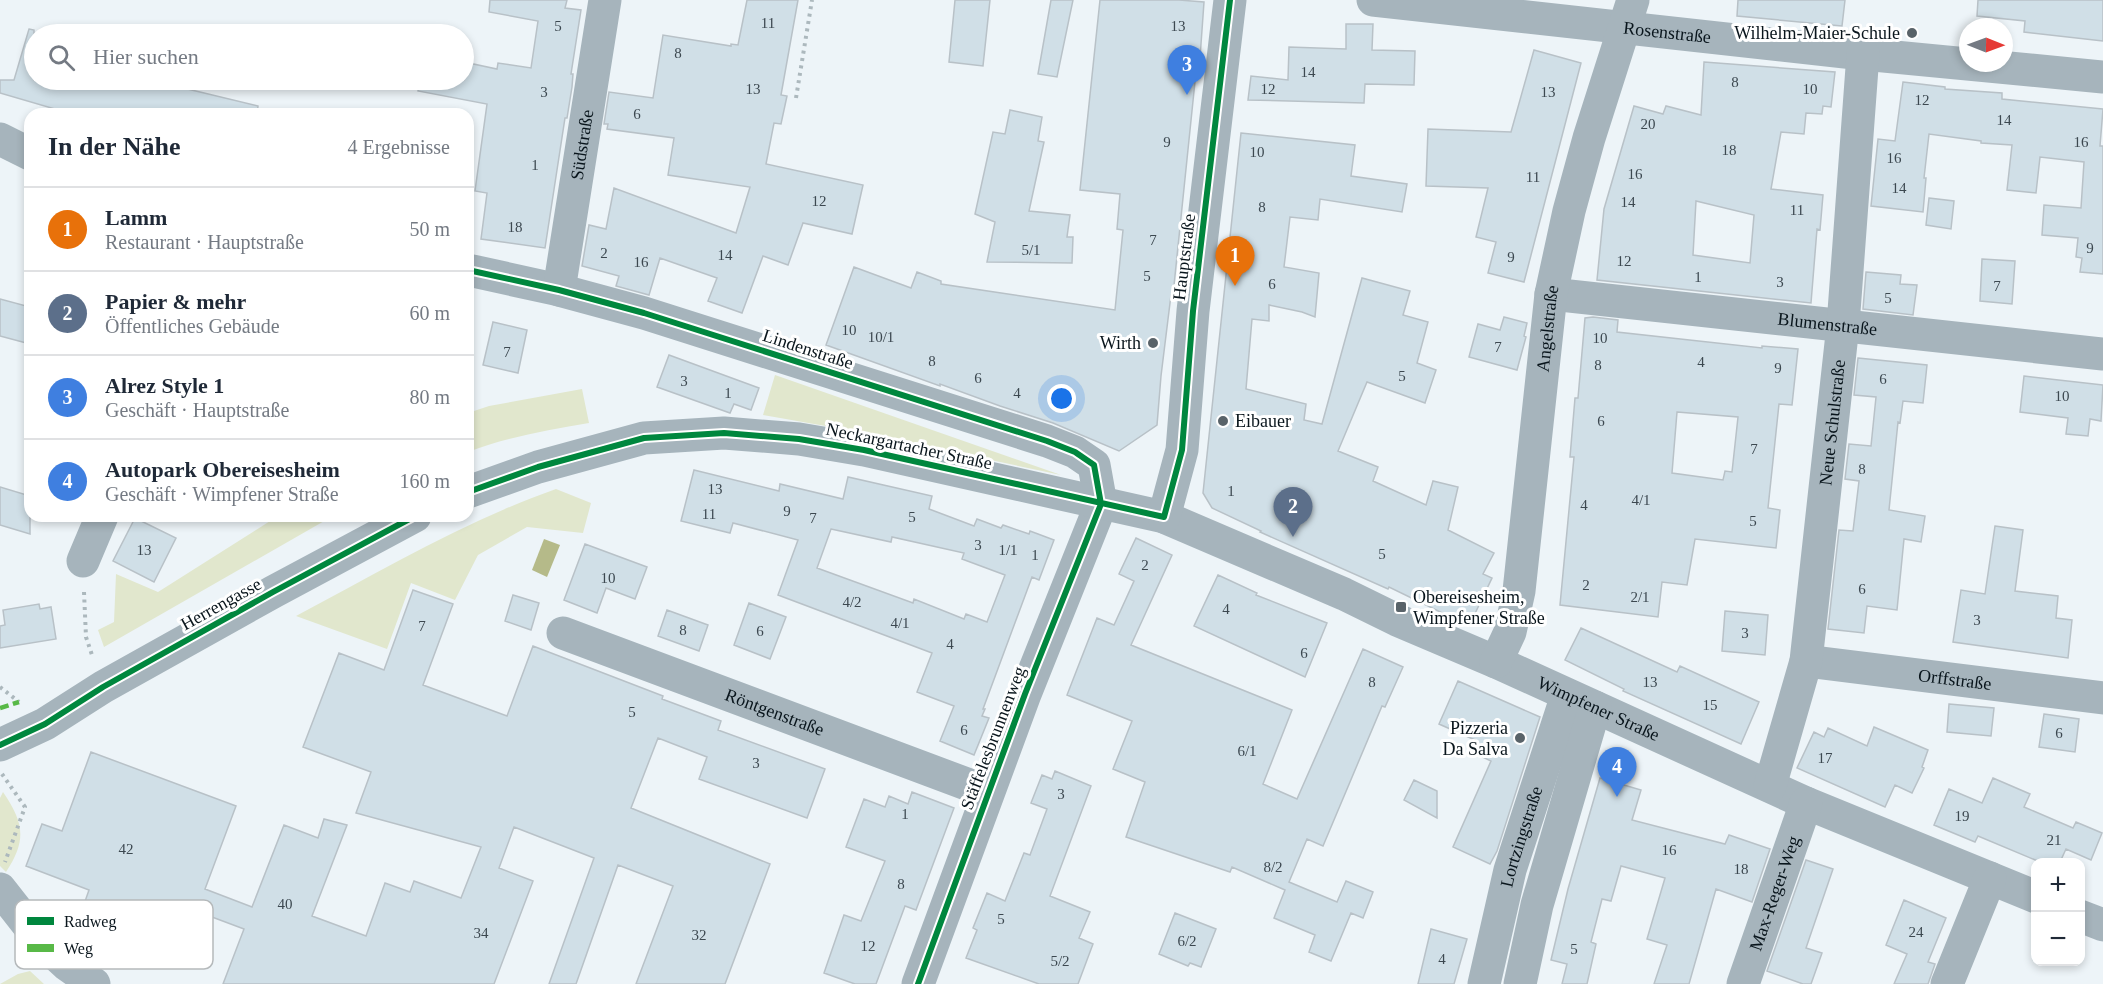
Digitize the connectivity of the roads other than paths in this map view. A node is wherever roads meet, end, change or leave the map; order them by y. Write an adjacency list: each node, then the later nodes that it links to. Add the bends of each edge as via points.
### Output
1 (605, 0): 10 (street, Südstraße)
2 (1230, 0): 16 (street, Hauptstraße, via 1193,310 1182,450)
3 (1373, 0): 4 (street, Rosenstraße)
4 (1628, 14): 5 (street, Rosenstraße); 11 (street, Angelstraße, via 1577,180)
5 (1863, 54): 6 (street, Rosenstraße); 12 (street, Neue Schulstraße)
6 (2103, 77)
7 (0, 139): 8 (street)
8 (24, 151)
9 (474, 271): 10 (street, Lindenstraße)
10 (559, 290): 15 (street, Lindenstraße, via 644,313 1075,452 1094,465)
11 (1551, 294): 12 (street, Blumenstraße); 22 (street, Angelstraße, via 1519,591 1510,632)
12 (1844, 325): 13 (street, Blumenstraße); 21 (street, Neue Schulstraße)
13 (2103, 354)
14 (474, 490): 15 (street, Neckargartacher Straße, via 538,467 644,438 724,432 864,450)
15 (1101, 504): 16 (street, Neckargartacher Straße); 29 (street, Stäffelesbrunnenweg)
16 (1164, 517): 22 (street, Wimpfener Straße)
17 (99, 522): 19 (street)
18 (404, 522): 25 (street, Herrengasse, via 103,687)
19 (83, 561)
20 (563, 633): 29 (street, Röntgenstraße)
21 (1806, 661): 23 (street, Orffstraße); 28 (street, Neue Schulstraße)
22 (1496, 662): 24 (street, Wimpfener Straße)
23 (2103, 698)
24 (1581, 701): 28 (street, Wimpfener Straße); 42 (street, Lortzingstraße, via 1510,870); 43 (street, Lortzingstraße)
25 (45, 724): 26 (street); 27 (street)
26 (0, 745)
27 (0, 770)
28 (1770, 786): 30 (street, Wimpfener Straße)
29 (988, 792): 41 (street, Stäffelesbrunnenweg)
30 (1806, 802): 32 (street, Wimpfener Straße); 44 (street, Max-Reger-Weg)
31 (2, 877): 34 (street)
32 (1990, 878): 33 (street, Wimpfener Straße); 45 (street)
33 (2031, 895)
34 (16, 900)
35 (0, 914): 37 (street)
36 (2085, 917): 38 (street)
37 (15, 924)
38 (2103, 925)
39 (62, 974): 40 (street)
40 (94, 984)
41 (918, 984)
42 (1484, 984)
43 (1520, 984)
44 (1743, 984)
45 (1947, 984)

